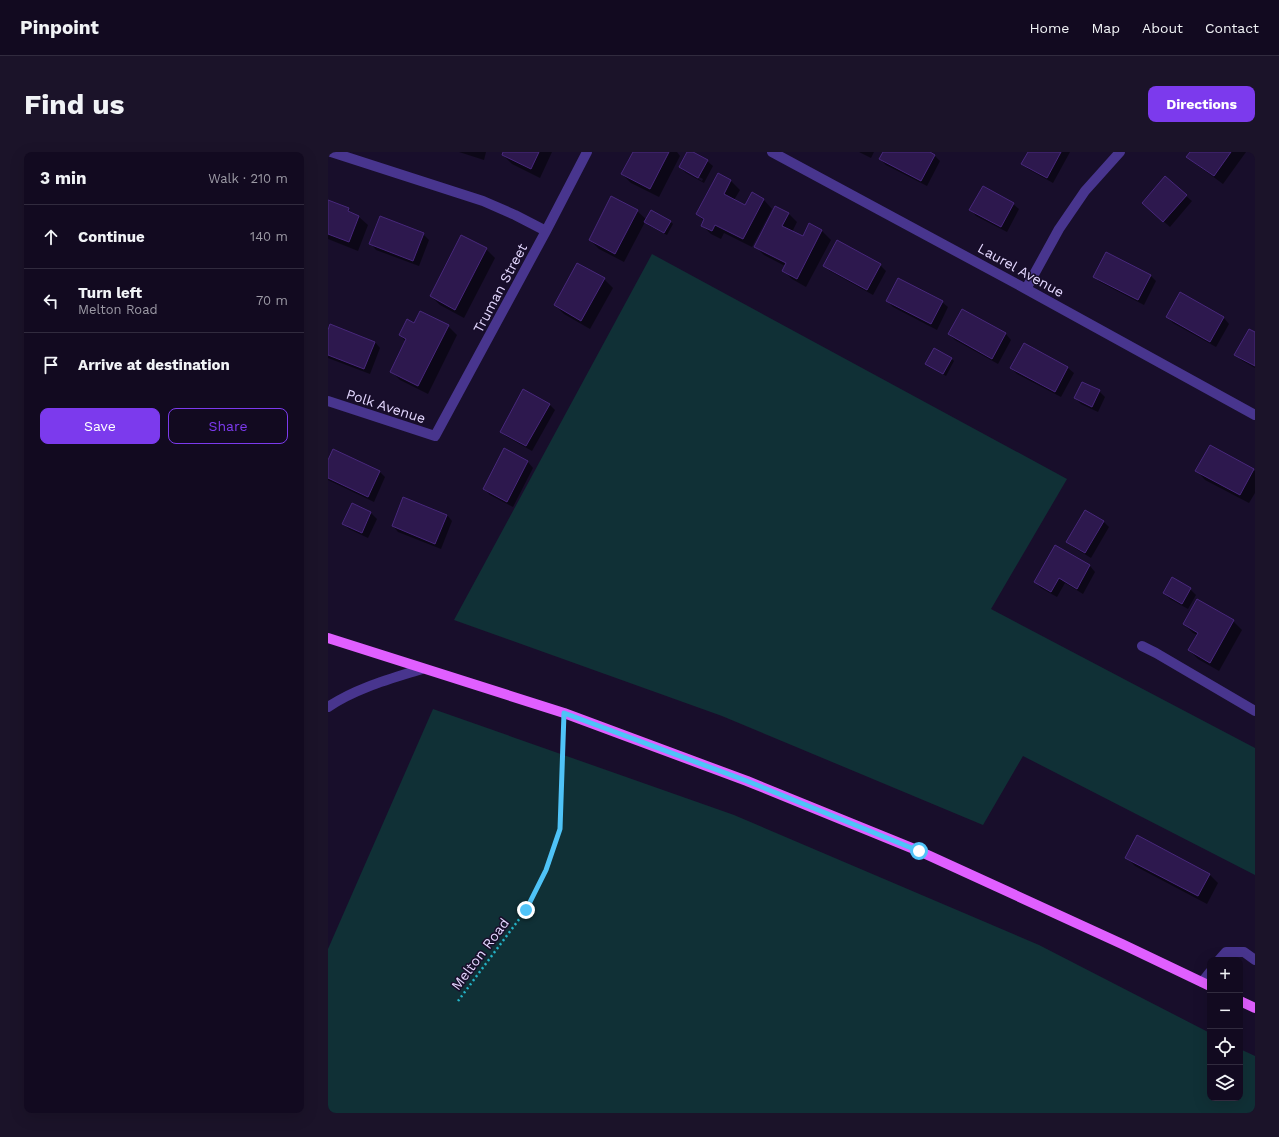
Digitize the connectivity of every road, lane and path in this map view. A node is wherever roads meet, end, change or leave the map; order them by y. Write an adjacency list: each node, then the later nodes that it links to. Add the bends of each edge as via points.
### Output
1 (331, 152): 5 (street, via 483,201)
2 (587, 152): 5 (street, Truman Street)
3 (772, 152): 6 (street, Laurel Avenue)
4 (1120, 152): 6 (street, via 1076,203)
5 (546, 231): 9 (street, Truman Street)
6 (1026, 289): 8 (street, Laurel Avenue)
7 (328, 401): 9 (street, Polk Avenue)
8 (1255, 415)
9 (435, 436)
10 (328, 638): 12 (main road)
11 (1142, 646): 14 (street)
12 (422, 669): 13 (street, via 374,684); 15 (main road)
13 (328, 707)
14 (1255, 711)
15 (564, 713): 18 (main road, via 747,781 919,851); 19 (path, Melton Road, via 560,829 546,870 526,910)
16 (1222, 957): 17 (street, via 1226,952 1244,952)
17 (1255, 960)
18 (1206, 984)
19 (458, 1001)
20 (1243, 1002): 21 (main road)
21 (1255, 1008)

